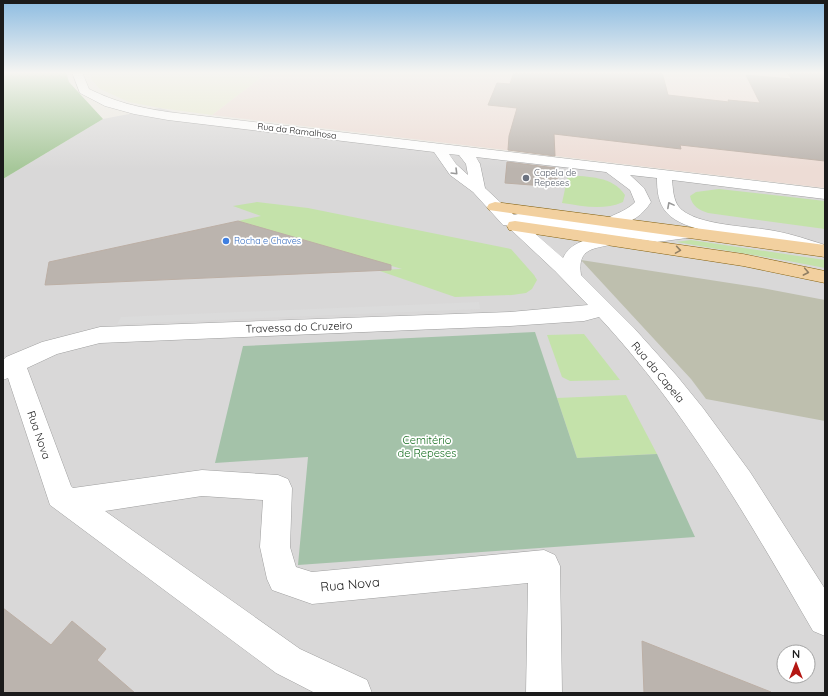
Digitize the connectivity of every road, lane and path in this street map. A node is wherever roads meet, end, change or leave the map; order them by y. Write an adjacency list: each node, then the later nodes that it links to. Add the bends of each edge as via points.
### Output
1 (114, 104): 2 (street, Rua da Ramalhosa, via 168,116)
2 (440, 149): 3 (street, Rua da Ramalhosa); 6 (street, Rua da Capela, one-way to 6, via 452,171)
3 (462, 151): 4 (street, Rua da Ramalhosa); 6 (street, via 471,160)
4 (610, 168): 5 (street, Rua da Ramalhosa); 9 (street, via 637,189 643,202 638,211)
5 (664, 175): 7 (street, Rua da Ramalhosa); 12 (street, one-way to 5, via 800,242 699,224 682,217 668,202)
6 (478, 189): 8 (street, Rua da Capela)
7 (825, 194)
8 (507, 218): 9 (main road); 10 (street, via 657,237); 11 (main road); 13 (street, Rua da Capela)
9 (612, 222): 10 (main road)
10 (688, 233): 12 (main road)
11 (608, 240): 13 (street, via 576,250 571,257); 14 (main road, one-way to 14, via 743,260)
12 (825, 251)
13 (572, 277): 15 (street, Rua da Capela)
14 (825, 277)
15 (602, 308): 16 (street, Travessa do Cruzeiro, via 584,314 510,319 100,335 47,349); 18 (street, Rua da Capela, via 644,353 700,424 756,507)
16 (9, 367): 17 (street, Rua Nova, via 60,495)
17 (70, 502): 19 (street, Rua Nova, via 288,661); 20 (street, Rua Nova, via 202,483 278,488 275,547 283,579 312,588 544,566)
18 (825, 619)
19 (354, 693)
20 (544, 693)

